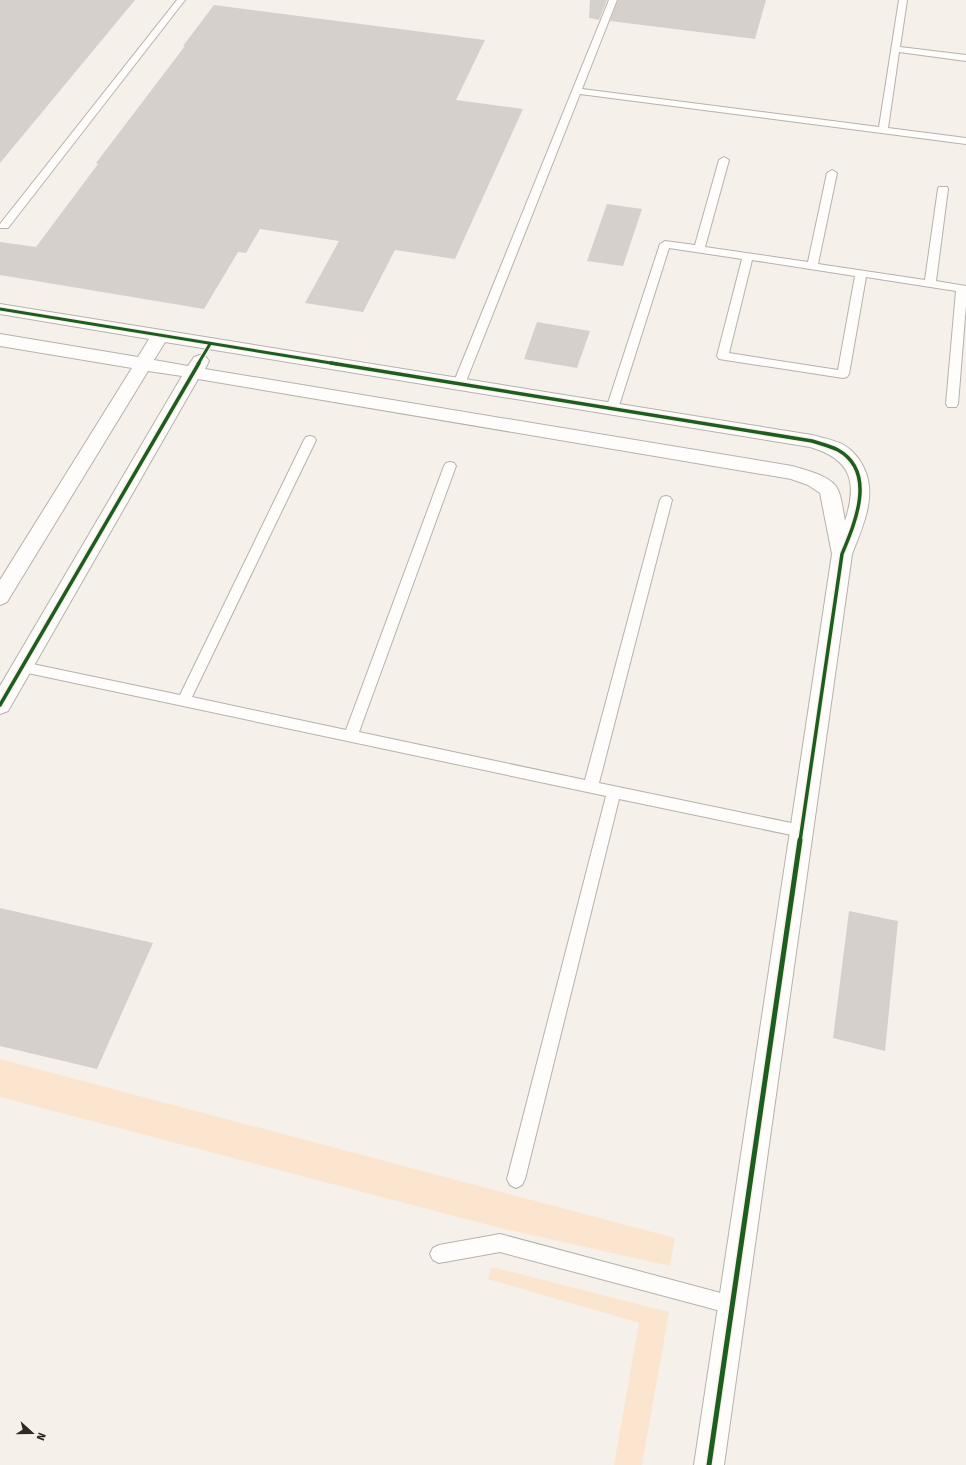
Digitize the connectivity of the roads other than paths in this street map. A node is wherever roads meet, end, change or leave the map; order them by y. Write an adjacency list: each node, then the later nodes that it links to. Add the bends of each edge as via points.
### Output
1 (181, 0): 12 (lane)
2 (613, 0): 6 (lane)
3 (903, 0): 4 (lane)
4 (895, 49): 5 (lane); 7 (lane)
5 (966, 58)
6 (577, 91): 7 (lane); 25 (lane)
7 (883, 130): 8 (lane)
8 (966, 141)
9 (724, 160): 13 (lane)
10 (832, 173): 15 (lane)
11 (943, 189): 17 (lane)
12 (4, 226)
13 (700, 249): 14 (lane); 27 (lane, via 665,244)
14 (748, 256): 15 (lane); 16 (lane, via 723,356 843,374)
15 (812, 266): 16 (lane)
16 (861, 273): 17 (lane)
17 (930, 283): 18 (lane)
18 (964, 288): 26 (lane)
19 (0, 308): 20 (street)
20 (160, 336): 22 (street); 23 (street)
21 (0, 340): 23 (street)
22 (210, 344): 24 (street); 25 (street)
23 (143, 365): 24 (street); 32 (street)
24 (193, 373): 31 (street, via 792,473 815,480 829,490); 33 (street)
25 (459, 384): 27 (street)
26 (952, 404)
27 (612, 409): 31 (street, via 812,441 840,451 856,467 861,489 856,520)
28 (310, 440): 34 (lane)
29 (450, 466): 36 (lane)
30 (666, 500): 37 (lane)
31 (842, 554): 39 (street)
32 (0, 597)
33 (23, 666): 34 (lane); 35 (street)
34 (184, 700): 36 (lane)
35 (0, 705)
36 (351, 736): 37 (lane)
37 (591, 786): 38 (lane)
38 (614, 791): 39 (lane); 40 (lane)
39 (802, 831): 42 (street)
40 (516, 1179)
41 (439, 1254): 42 (lane, via 500,1243)
42 (732, 1305): 43 (street)
43 (709, 1465)

